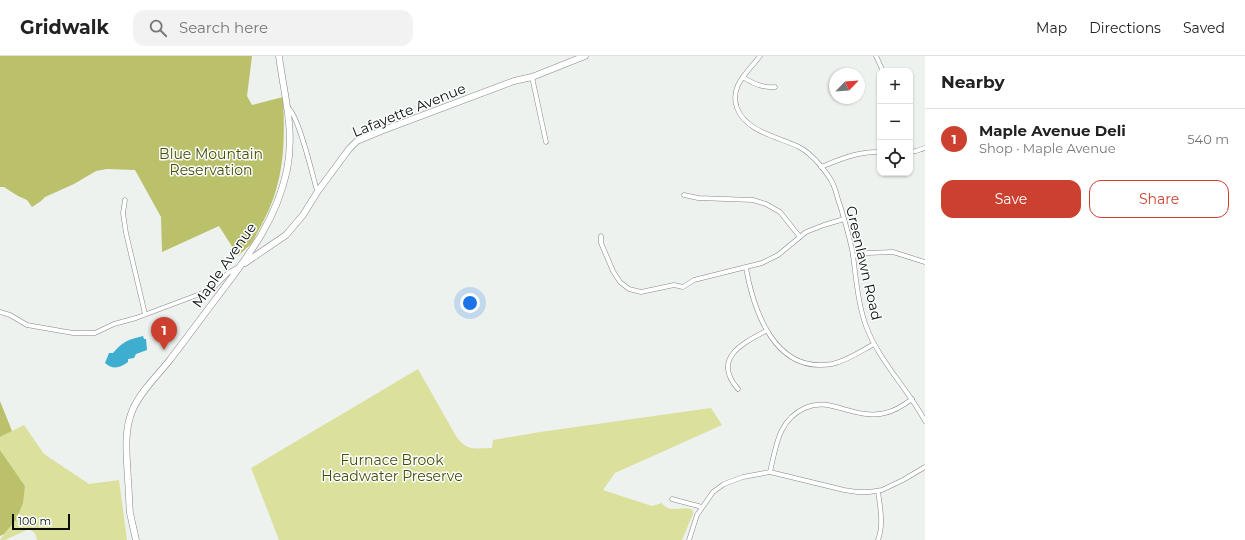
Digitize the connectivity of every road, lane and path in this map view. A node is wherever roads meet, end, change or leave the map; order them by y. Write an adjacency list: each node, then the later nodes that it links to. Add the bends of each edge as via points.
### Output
1 (279, 56): 9 (street, Maple Avenue)
2 (585, 56): 6 (street, Lafayette Avenue)
3 (760, 56): 7 (street, Greenlawn Road)
4 (876, 56): 5 (street)
5 (882, 68)
6 (532, 77): 10 (street); 15 (street, Lafayette Avenue, via 514,81 357,141 349,148)
7 (742, 77): 8 (street, via 761,86); 14 (street, Greenlawn Road, via 735,94 736,108 743,119 752,127 807,152)
8 (775, 87)
9 (288, 108): 15 (street, via 292,111 298,127); 23 (street, Maple Avenue, via 290,144 284,182 273,215)
10 (546, 142)
11 (925, 148): 13 (street)
12 (877, 152): 14 (street, via 852,155)
13 (913, 152)
14 (821, 167): 18 (street, Greenlawn Road, via 832,182)
15 (318, 191): 23 (street, Lafayette Avenue, via 286,235)
16 (684, 194): 20 (street, via 698,198 754,200 766,204 780,212)
17 (125, 200): 26 (street, via 126,233)
18 (844, 219): 20 (street, via 818,227); 21 (street, Greenlawn Road)
19 (601, 236): 24 (street, via 610,264 620,282 629,289 641,292 674,285 683,287 694,280)
20 (800, 237): 24 (street, via 778,255)
21 (853, 256): 22 (street, via 893,252); 28 (street, Greenlawn Road, via 864,320)
22 (925, 262)
23 (242, 265): 26 (street, via 228,273 214,287 188,300); 37 (street, Maple Avenue, via 140,396 133,409 127,435 126,459 130,513)
24 (746, 268): 27 (street, via 749,287)
25 (0, 312): 26 (street, via 27,325 73,334 94,333)
26 (145, 314)
27 (766, 331): 28 (street, via 792,357 815,364 839,362); 29 (street, via 740,346 730,357 728,373 730,380)
28 (874, 344): 30 (street, Greenlawn Road)
29 (738, 389)
30 (912, 399): 31 (street, Greenlawn Road); 33 (street, via 884,414 859,413 822,404 793,414 785,424)
31 (925, 421)
32 (925, 467): 34 (street, via 904,480)
33 (770, 472): 34 (street, via 844,490); 36 (street, via 724,484 712,492)
34 (878, 491): 39 (street, via 882,521)
35 (672, 499): 36 (street)
36 (702, 506): 38 (street)
37 (136, 540)
38 (689, 540)
39 (878, 540)

